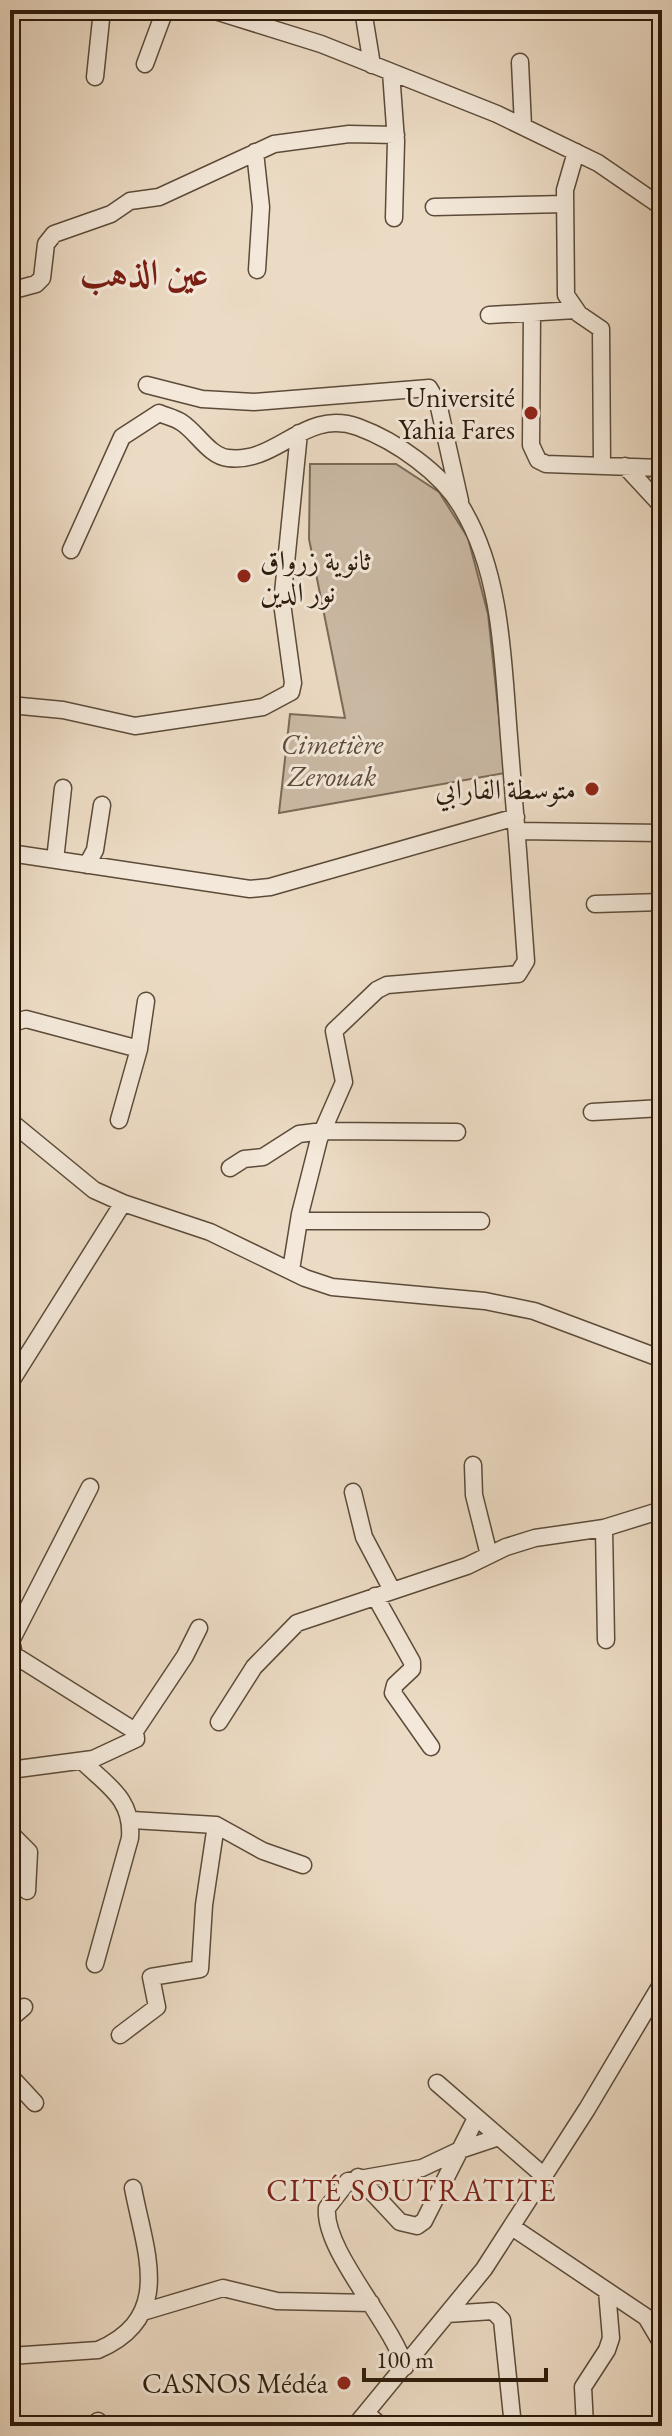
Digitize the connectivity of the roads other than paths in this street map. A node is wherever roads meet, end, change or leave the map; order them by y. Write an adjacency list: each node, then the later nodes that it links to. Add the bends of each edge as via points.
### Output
1 (102, 10): 9 (street)
2 (165, 10): 6 (street)
3 (212, 10): 7 (street)
4 (363, 10): 7 (street)
5 (520, 62): 10 (street)
6 (145, 64)
7 (372, 65): 8 (street)
8 (391, 72): 10 (street); 11 (street)
9 (95, 77)
10 (523, 126): 13 (street)
11 (396, 135): 12 (street, via 349,134 274,144); 17 (street)
12 (255, 152): 18 (street, via 261,207); 19 (street, via 159,197 130,201 111,214 54,234 46,244 42,278)
13 (576, 152): 14 (street); 16 (street)
14 (565, 204): 15 (street); 20 (street, via 564,283)
15 (434, 207)
16 (662, 207)
17 (394, 218)
18 (257, 270)
19 (10, 291)
20 (576, 310): 21 (street); 25 (street, via 601,329)
21 (532, 313): 22 (street); 25 (street, via 534,455 546,464)
22 (489, 315)
23 (147, 385): 29 (street, via 202,399 254,402 429,388 438,403)
24 (299, 433): 29 (street, via 324,422 360,428 425,467); 30 (street, via 253,455 231,459 218,456 181,421 159,413 122,437); 31 (street, via 282,603 291,692 263,707 135,726)
25 (602, 465): 26 (street)
26 (625, 466): 27 (street); 28 (street)
27 (662, 468)
28 (662, 506)
29 (462, 507): 34 (street, via 497,619)
30 (71, 550)
31 (10, 705)
32 (63, 788): 37 (street)
33 (102, 805): 38 (street, via 95,850)
34 (516, 824): 35 (street); 38 (street, via 250,889); 48 (street, via 523,969 518,974 377,990 334,1031 344,1082)
35 (662, 833)
36 (10, 853): 37 (street)
37 (55, 860): 38 (street)
38 (87, 865)
39 (662, 902): 40 (street)
40 (595, 904)
41 (146, 1001): 43 (street)
42 (10, 1028): 43 (street, via 26,1019)
43 (139, 1049): 46 (street)
44 (662, 1108): 45 (street)
45 (592, 1112)
46 (119, 1120)
47 (10, 1121): 51 (street, via 63,1168)
48 (323, 1131): 49 (street); 50 (street, via 299,1134 263,1157 244,1159); 52 (street)
49 (457, 1132)
50 (230, 1168)
51 (123, 1203): 54 (street, via 210,1232); 56 (street)
52 (299, 1221): 53 (street); 54 (street)
53 (481, 1221)
54 (291, 1270): 55 (street, via 332,1287 485,1301 534,1311)
55 (662, 1359)
56 (10, 1383)
57 (473, 1465): 62 (street, via 474,1495)
58 (90, 1487): 68 (street, via 12,1648 14,1655)
59 (353, 1492): 63 (street, via 364,1537)
60 (662, 1510): 61 (street)
61 (604, 1528): 62 (street, via 535,1538); 66 (street)
62 (489, 1555): 63 (street)
63 (392, 1590): 64 (street)
64 (375, 1596): 67 (street, via 297,1623 254,1667); 69 (street, via 412,1662 393,1693)
65 (199, 1628): 68 (street)
66 (606, 1640)
67 (219, 1722)
68 (135, 1731): 70 (street, via 136,1739)
69 (431, 1747)
70 (82, 1761): 71 (street); 72 (street, via 120,1798)
71 (10, 1770)
72 (132, 1820): 73 (street); 77 (street)
73 (216, 1825): 75 (street); 81 (street, via 200,1969 151,1977 157,2007)
74 (10, 1833): 76 (street, via 29,1852)
75 (303, 1865)
76 (27, 1891)
77 (95, 1964)
78 (662, 1983): 88 (street)
79 (24, 2007): 80 (street)
80 (10, 2019)
81 (120, 2035)
82 (10, 2076): 84 (street)
83 (437, 2083): 85 (street)
84 (35, 2103)
85 (476, 2118): 86 (street); 87 (street)
86 (499, 2137): 87 (street); 88 (street)
87 (460, 2150): 89 (street, via 422,2168); 89 (street, via 417,2226 400,2222)
88 (544, 2176): 91 (street)
89 (358, 2177): 93 (street, via 333,2195 326,2220)
90 (133, 2188): 94 (street, via 151,2287)
91 (512, 2227): 92 (street); 95 (street)
92 (607, 2291): 96 (street, via 646,2317); 102 (street, via 611,2338 583,2387)
93 (371, 2303): 94 (street, via 277,2301 223,2288); 98 (street)
94 (146, 2311): 97 (street, via 112,2344 98,2350)
95 (447, 2314): 98 (street); 101 (street, via 493,2311 502,2320)
96 (662, 2344)
97 (10, 2356)
98 (405, 2367): 99 (street)
99 (361, 2420): 100 (street)
100 (381, 2426)
101 (513, 2426)
102 (585, 2426)

